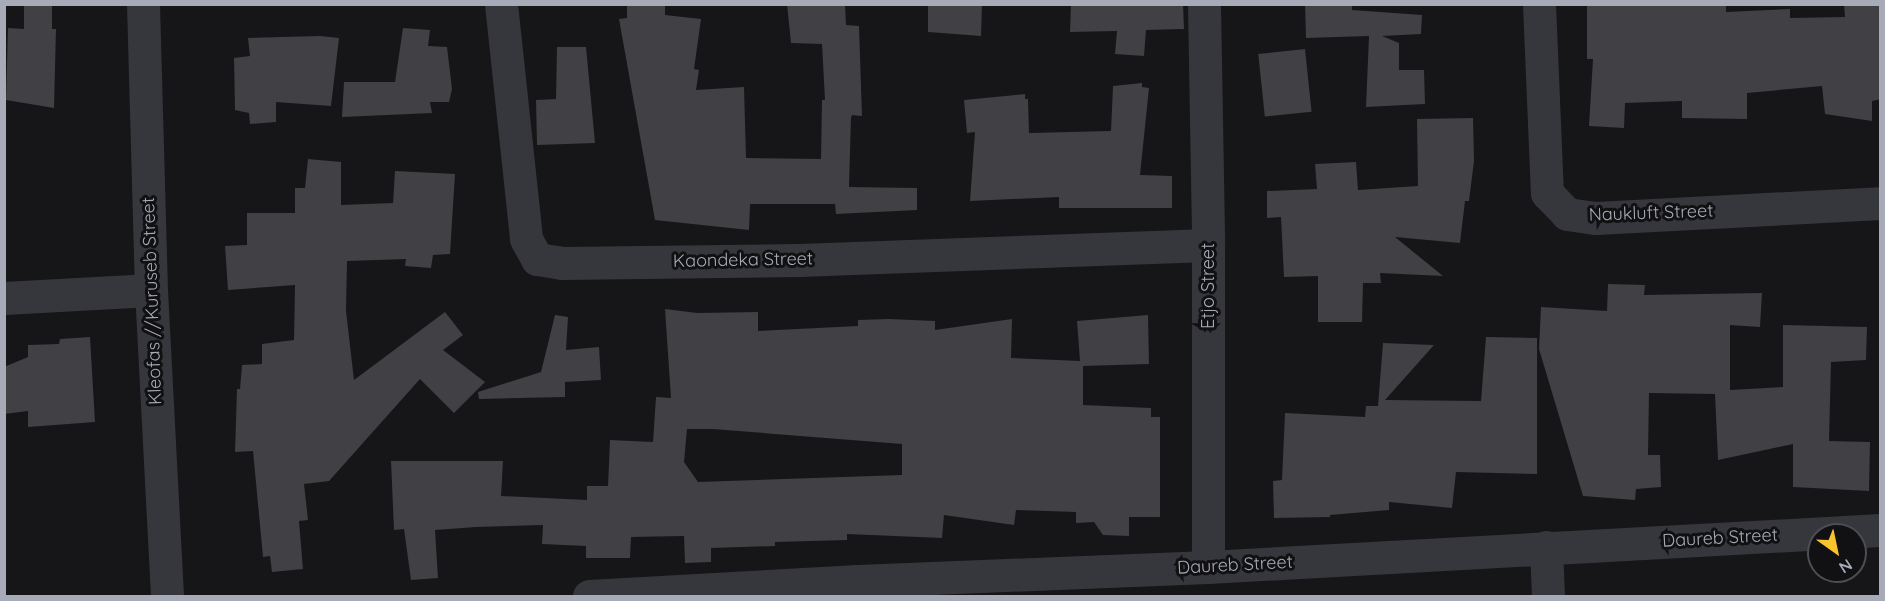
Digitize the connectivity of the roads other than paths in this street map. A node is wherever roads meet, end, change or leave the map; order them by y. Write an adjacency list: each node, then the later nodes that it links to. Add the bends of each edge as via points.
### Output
1 (143, 4): 7 (street, Kleofas //Kuruseb Street)
2 (501, 4): 6 (street, Kaondeka Street, via 526,239 537,259 562,263 799,260)
3 (1204, 4): 6 (street, Etjo Street)
4 (1539, 4): 5 (street, Naukluft Street, via 1547,193 1567,214 1596,218)
5 (1881, 203)
6 (1208, 245): 11 (street, Etjo Street)
7 (150, 290): 8 (street); 13 (street, Kleofas //Kuruseb Street)
8 (4, 297)
9 (1881, 530): 10 (street, Daureb Street)
10 (1546, 547): 11 (street, Daureb Street); 15 (street)
11 (1208, 567): 12 (street, Daureb Street)
12 (859, 589): 14 (street, Daureb Street)
13 (167, 597)
14 (589, 597)
15 (1548, 597)

